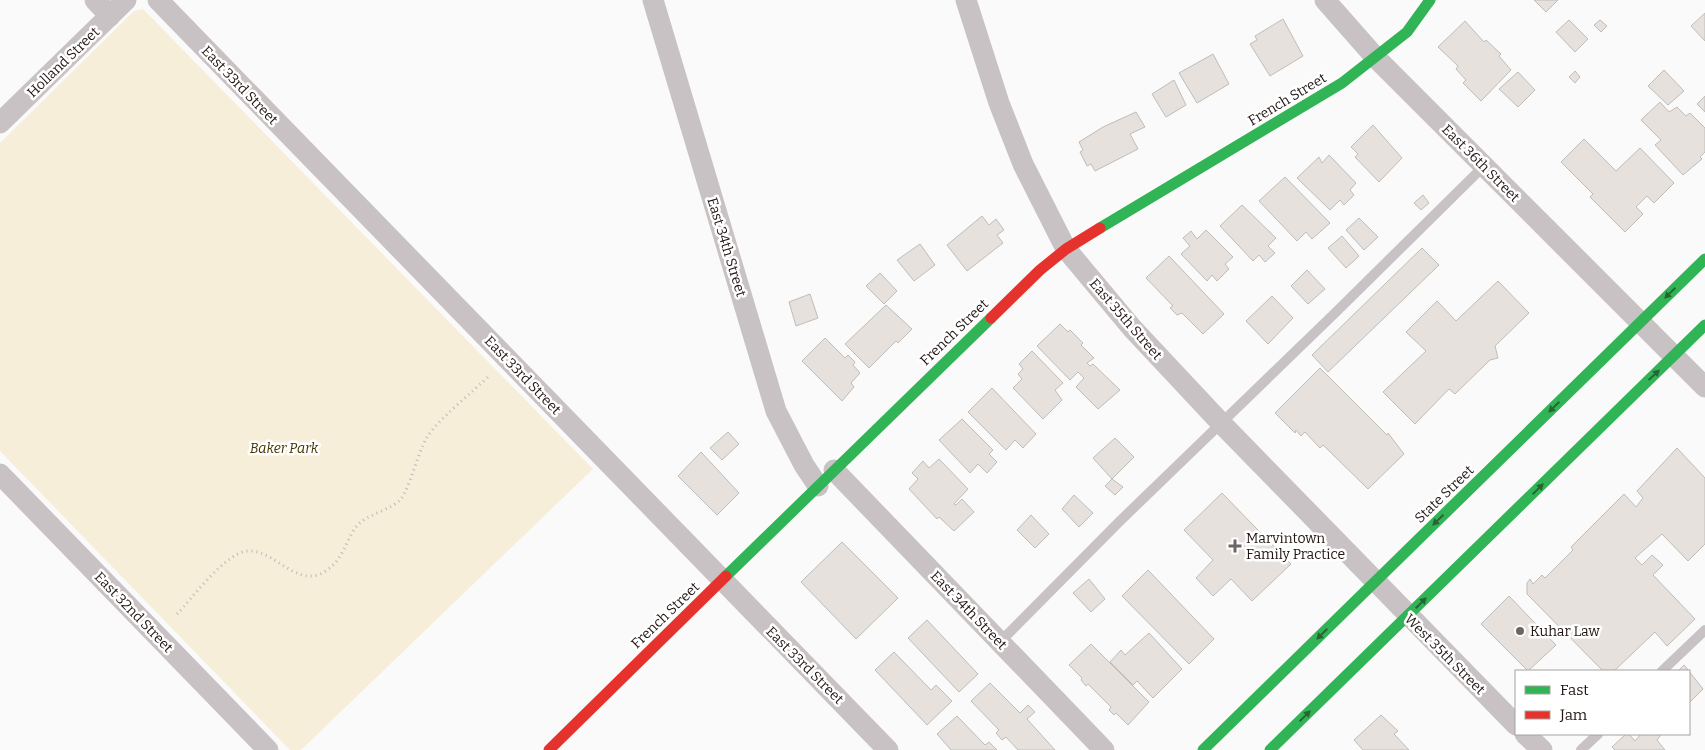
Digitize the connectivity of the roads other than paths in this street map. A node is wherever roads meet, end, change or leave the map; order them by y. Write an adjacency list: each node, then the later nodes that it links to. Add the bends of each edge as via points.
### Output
1 (95, 0): 8 (street)
2 (126, 0): 8 (street, Holland Street)
3 (158, 0): 22 (street, East 33rd Street)
4 (654, 0): 21 (street, East 34th Street, via 776,411)
5 (966, 0): 12 (street, East 35th Street, via 999,103 1023,164)
6 (1326, 0): 9 (street, East 36th Street)
7 (1430, 0): 9 (street, French Street, via 1407,32)
8 (110, 16): 10 (street, Holland Street)
9 (1376, 58): 11 (street, East 36th Street); 12 (street, French Street, via 1285,119)
10 (0, 123)
11 (1484, 166): 14 (street, East 36th Street); 18 (lane)
12 (1066, 249): 18 (street, East 35th Street, via 1132,328); 19 (street, French Street, via 1040,270)
13 (1705, 259): 14 (street, State Street, one-way to 14)
14 (1641, 322): 16 (street, East 36th Street); 23 (street, State Street, one-way to 23)
15 (1705, 325): 16 (street)
16 (1674, 357): 17 (street, East 36th Street); 24 (street, one-way to 16)
17 (1705, 388)
18 (1221, 423): 23 (street, East 35th Street); 26 (lane)
19 (834, 470): 21 (street, French Street); 26 (street, East 34th Street)
20 (0, 474): 31 (street, East 32nd Street)
21 (818, 486): 22 (street, French Street)
22 (721, 581): 32 (street, French Street); 33 (street, East 33rd Street)
23 (1375, 581): 24 (street, West 35th Street); 35 (street, State Street, one-way to 35)
24 (1408, 616): 28 (street, West 35th Street); 36 (street, one-way to 24)
25 (1705, 630): 27 (lane)
26 (1000, 642): 34 (street, East 34th Street)
27 (1663, 670)
28 (1515, 724)
29 (1526, 735): 37 (street)
30 (1597, 735): 38 (lane)
31 (268, 750)
32 (548, 750)
33 (888, 750)
34 (1104, 750)
35 (1203, 750)
36 (1270, 750)
37 (1542, 750)
38 (1581, 750)

